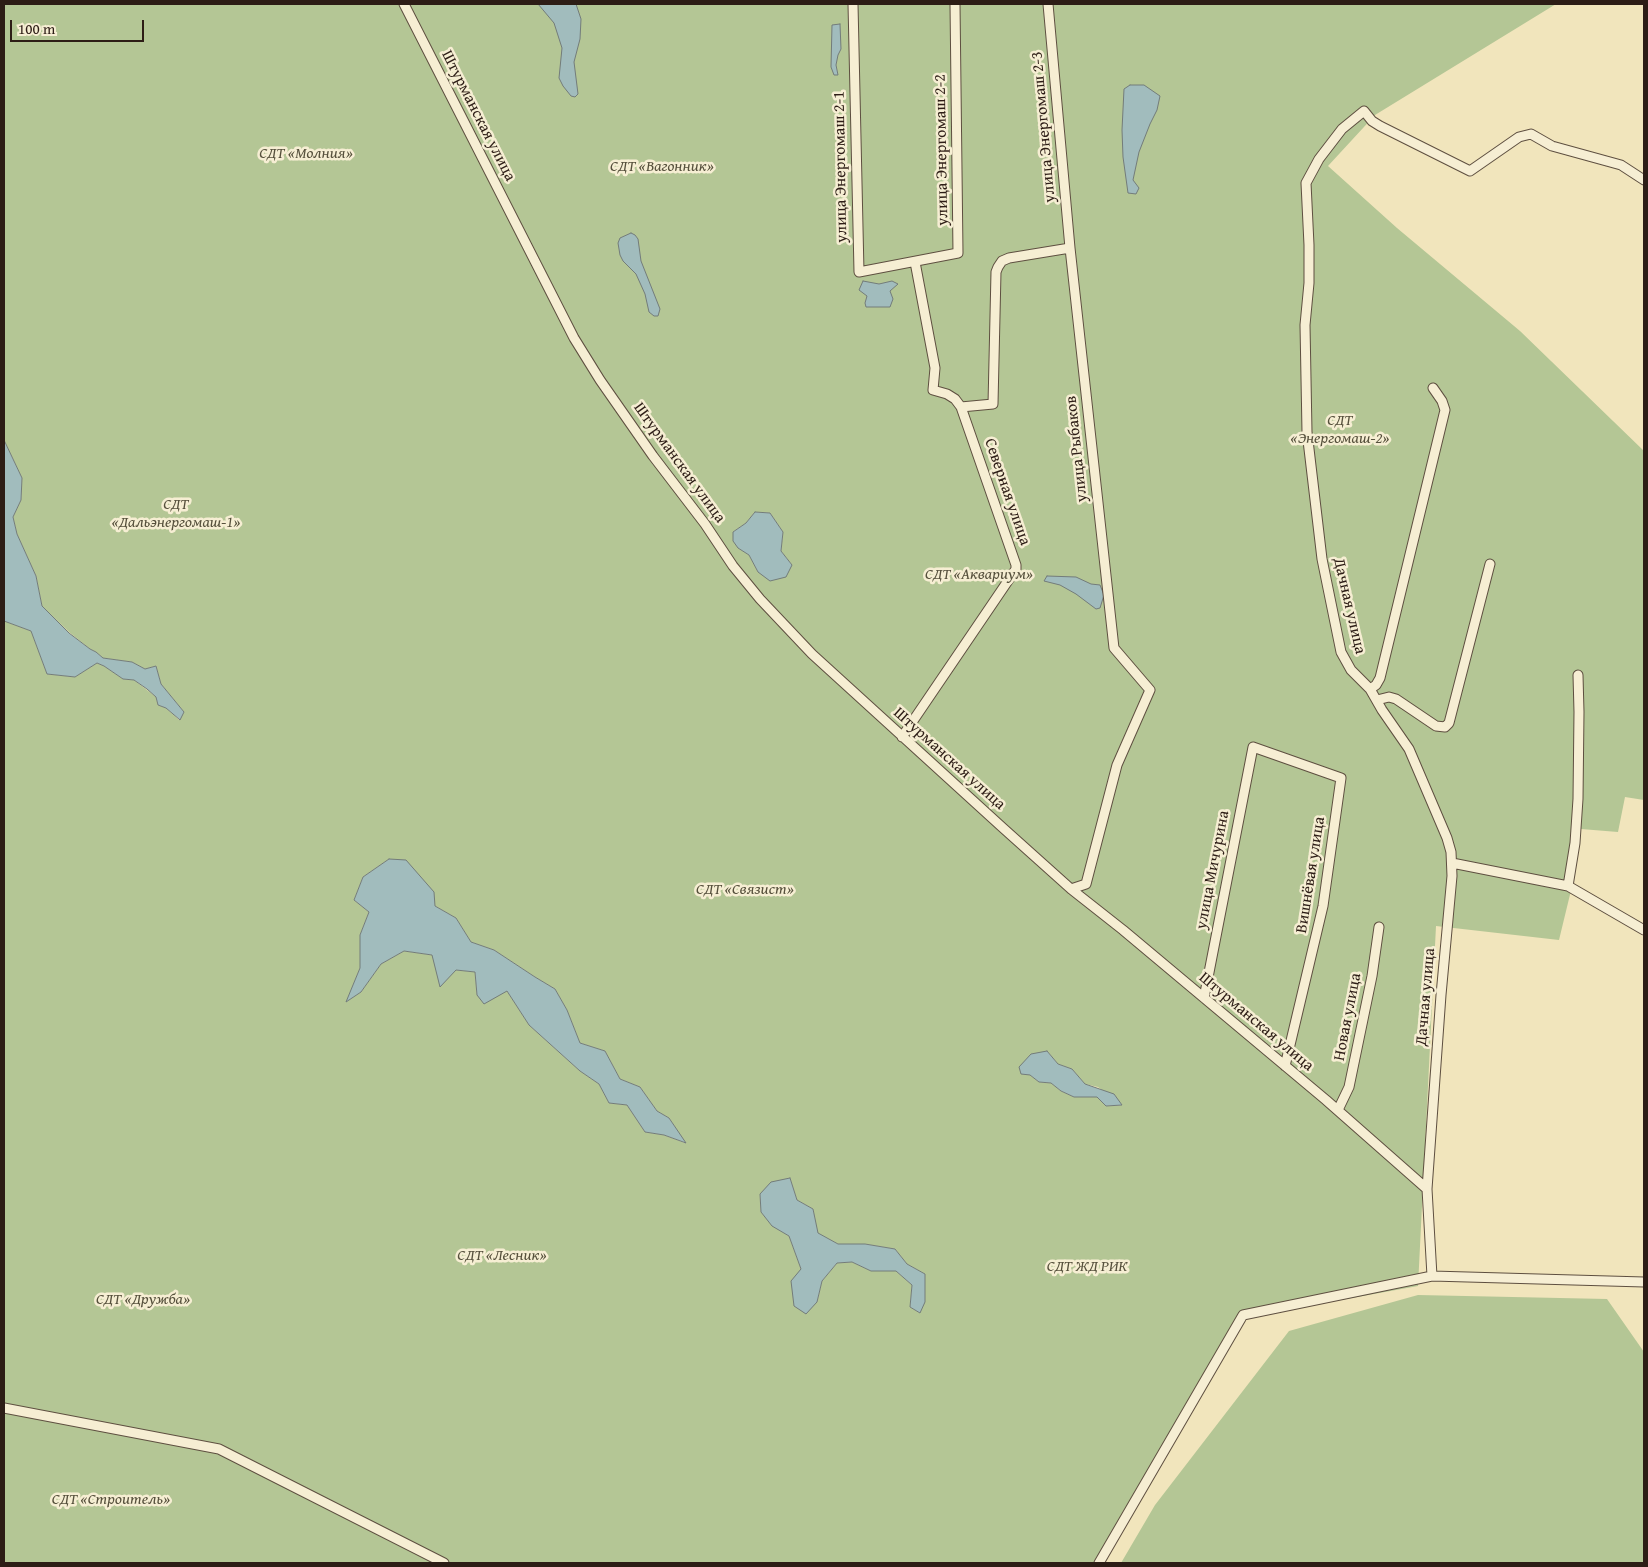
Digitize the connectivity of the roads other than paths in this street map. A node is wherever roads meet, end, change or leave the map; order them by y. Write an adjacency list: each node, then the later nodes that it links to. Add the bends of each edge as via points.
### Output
1 (404, 4): 14 (street, Штурманская улица, via 548,289 600,380 760,599 812,654)
2 (853, 4): 7 (street, улица Энергомаш 2-1, via 859,272)
3 (955, 4): 7 (street, улица Энергомаш 2-2, via 958,253)
4 (1048, 4): 6 (street, улица Энергомаш 2-3)
5 (1644, 180): 12 (street, Дачная улица, via 1621,165 1552,146 1531,134 1512,141 1470,172 1380,126 1364,111 1342,129 1306,183 1309,245 1307,432 1322,559 1340,652 1351,670)
6 (1070, 248): 9 (street, via 1002,260 996,272 993,404); 18 (street, улица Рыбаков, via 1114,648 1150,690 1117,765 1086,884)
7 (915, 262): 9 (street, via 935,368 933,390 947,394)
8 (1433, 388): 12 (street, via 1444,410 1380,678)
9 (962, 407): 14 (street, Северная улица, via 1016,568)
10 (1490, 564): 13 (street, via 1449,723 1445,727 1436,726 1393,698)
11 (1578, 675): 17 (street, via 1578,799)
12 (1370, 689): 13 (street, Дачная улица)
13 (1377, 700): 16 (street, Дачная улица, via 1409,749 1447,838)
14 (902, 737): 18 (street, Штурманская улица)
15 (1253, 748): 21 (street, улица Мичурина); 22 (street, Вишнёвая улица, via 1341,778 1324,906)
16 (1452, 863): 17 (street); 24 (street, Дачная улица)
17 (1568, 886): 20 (street)
18 (1070, 889): 21 (street, Штурманская улица)
19 (1379, 927): 23 (street, Новая улица, via 1349,1087)
20 (1644, 930)
21 (1204, 998): 22 (street, Штурманская улица)
22 (1285, 1066): 23 (street, Штурманская улица)
23 (1338, 1110): 24 (street, Штурманская улица)
24 (1426, 1190): 25 (street)
25 (1432, 1276): 26 (street); 29 (street, via 1243,1316)
26 (1644, 1282)
27 (4, 1408): 28 (street, via 219,1449)
28 (444, 1563)
29 (1099, 1563)

